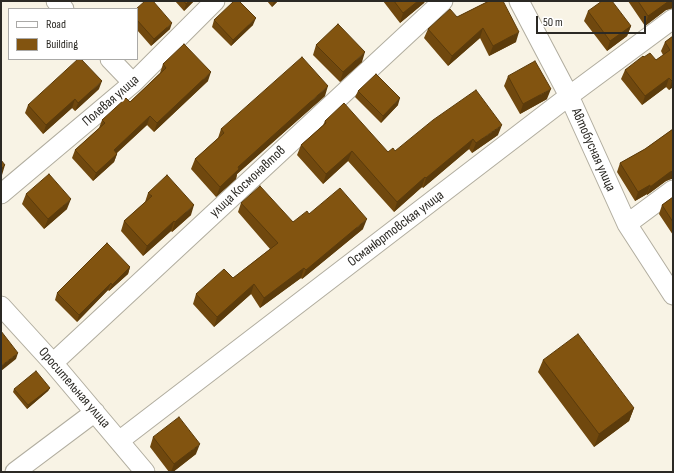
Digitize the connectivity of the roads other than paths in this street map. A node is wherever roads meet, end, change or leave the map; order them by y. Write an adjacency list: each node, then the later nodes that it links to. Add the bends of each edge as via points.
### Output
1 (215, 1): 6 (street, Полевая улица)
2 (443, 1): 13 (street, улица Космонавтов)
3 (519, 1): 7 (street, Автобусная улица)
4 (673, 19): 7 (street, Османюртовская улица)
5 (111, 60): 6 (street)
6 (133, 83): 9 (street, Полевая улица)
7 (569, 96): 10 (street, Автобусная улица); 15 (street, Османюртовская улица)
8 (673, 190): 10 (street)
9 (1, 194)
10 (627, 224): 11 (street, Автобусная улица)
11 (673, 295)
12 (3, 312): 13 (street, Оросительная улица)
13 (53, 364): 14 (street, Оросительная улица)
14 (95, 412): 15 (street, Оросительная улица); 16 (street)
15 (119, 441): 17 (street, Оросительная улица)
16 (15, 472)
17 (145, 472)

